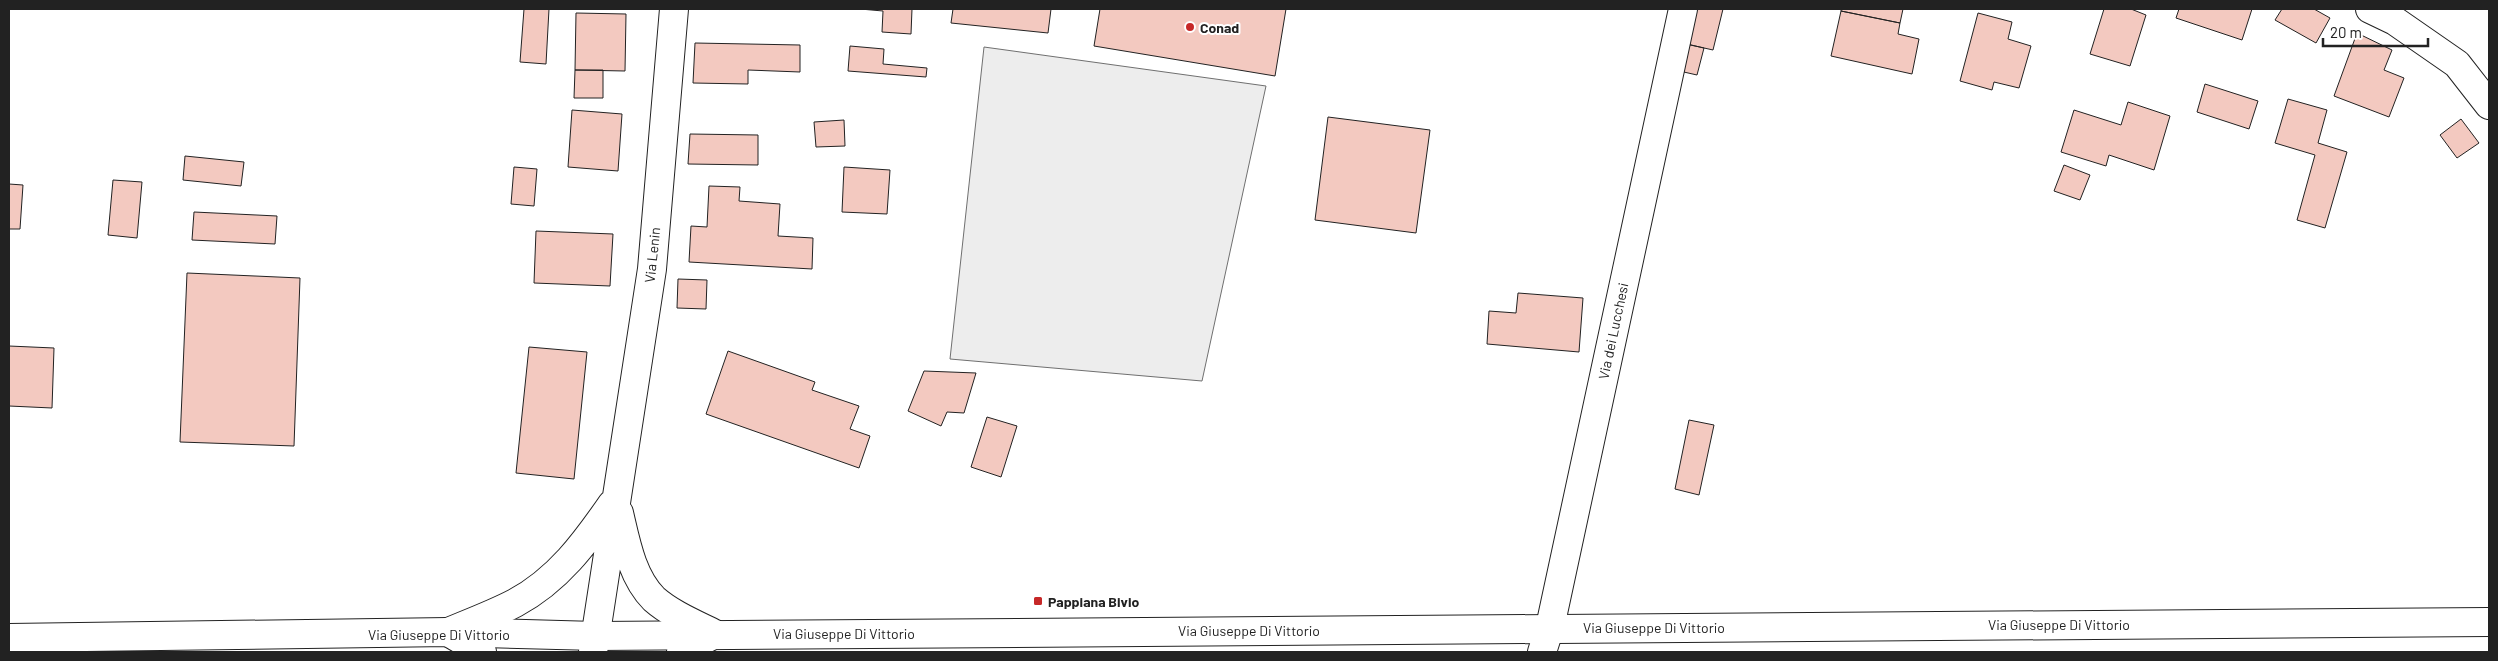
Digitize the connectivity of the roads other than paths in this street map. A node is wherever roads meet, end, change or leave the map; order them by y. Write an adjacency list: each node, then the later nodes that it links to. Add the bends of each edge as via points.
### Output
1 (674, 9): 5 (main road, Via Lenin, via 652,269)
2 (1682, 9): 10 (main road, Via dei Lucchesi)
3 (2370, 9): 4 (main road, via 2395,21 2457,64)
4 (2489, 105)
5 (615, 500): 7 (main road, Via Lenin, via 585,544 544,584 516,603); 8 (main road, Via Lenin, via 638,578 654,599); 11 (main road, Via Lenin)
6 (2489, 622): 10 (main road, Via Giuseppe Di Vittorio)
7 (448, 632): 9 (main road, Via Giuseppe Di Vittorio); 11 (main road, Via Giuseppe Di Vittorio); 12 (main road)
8 (715, 634): 10 (main road, Via Giuseppe Di Vittorio); 11 (main road, Via Giuseppe Di Vittorio); 13 (main road)
9 (9, 638)
10 (1546, 640)
11 (594, 644)
12 (482, 652)
13 (681, 652)

